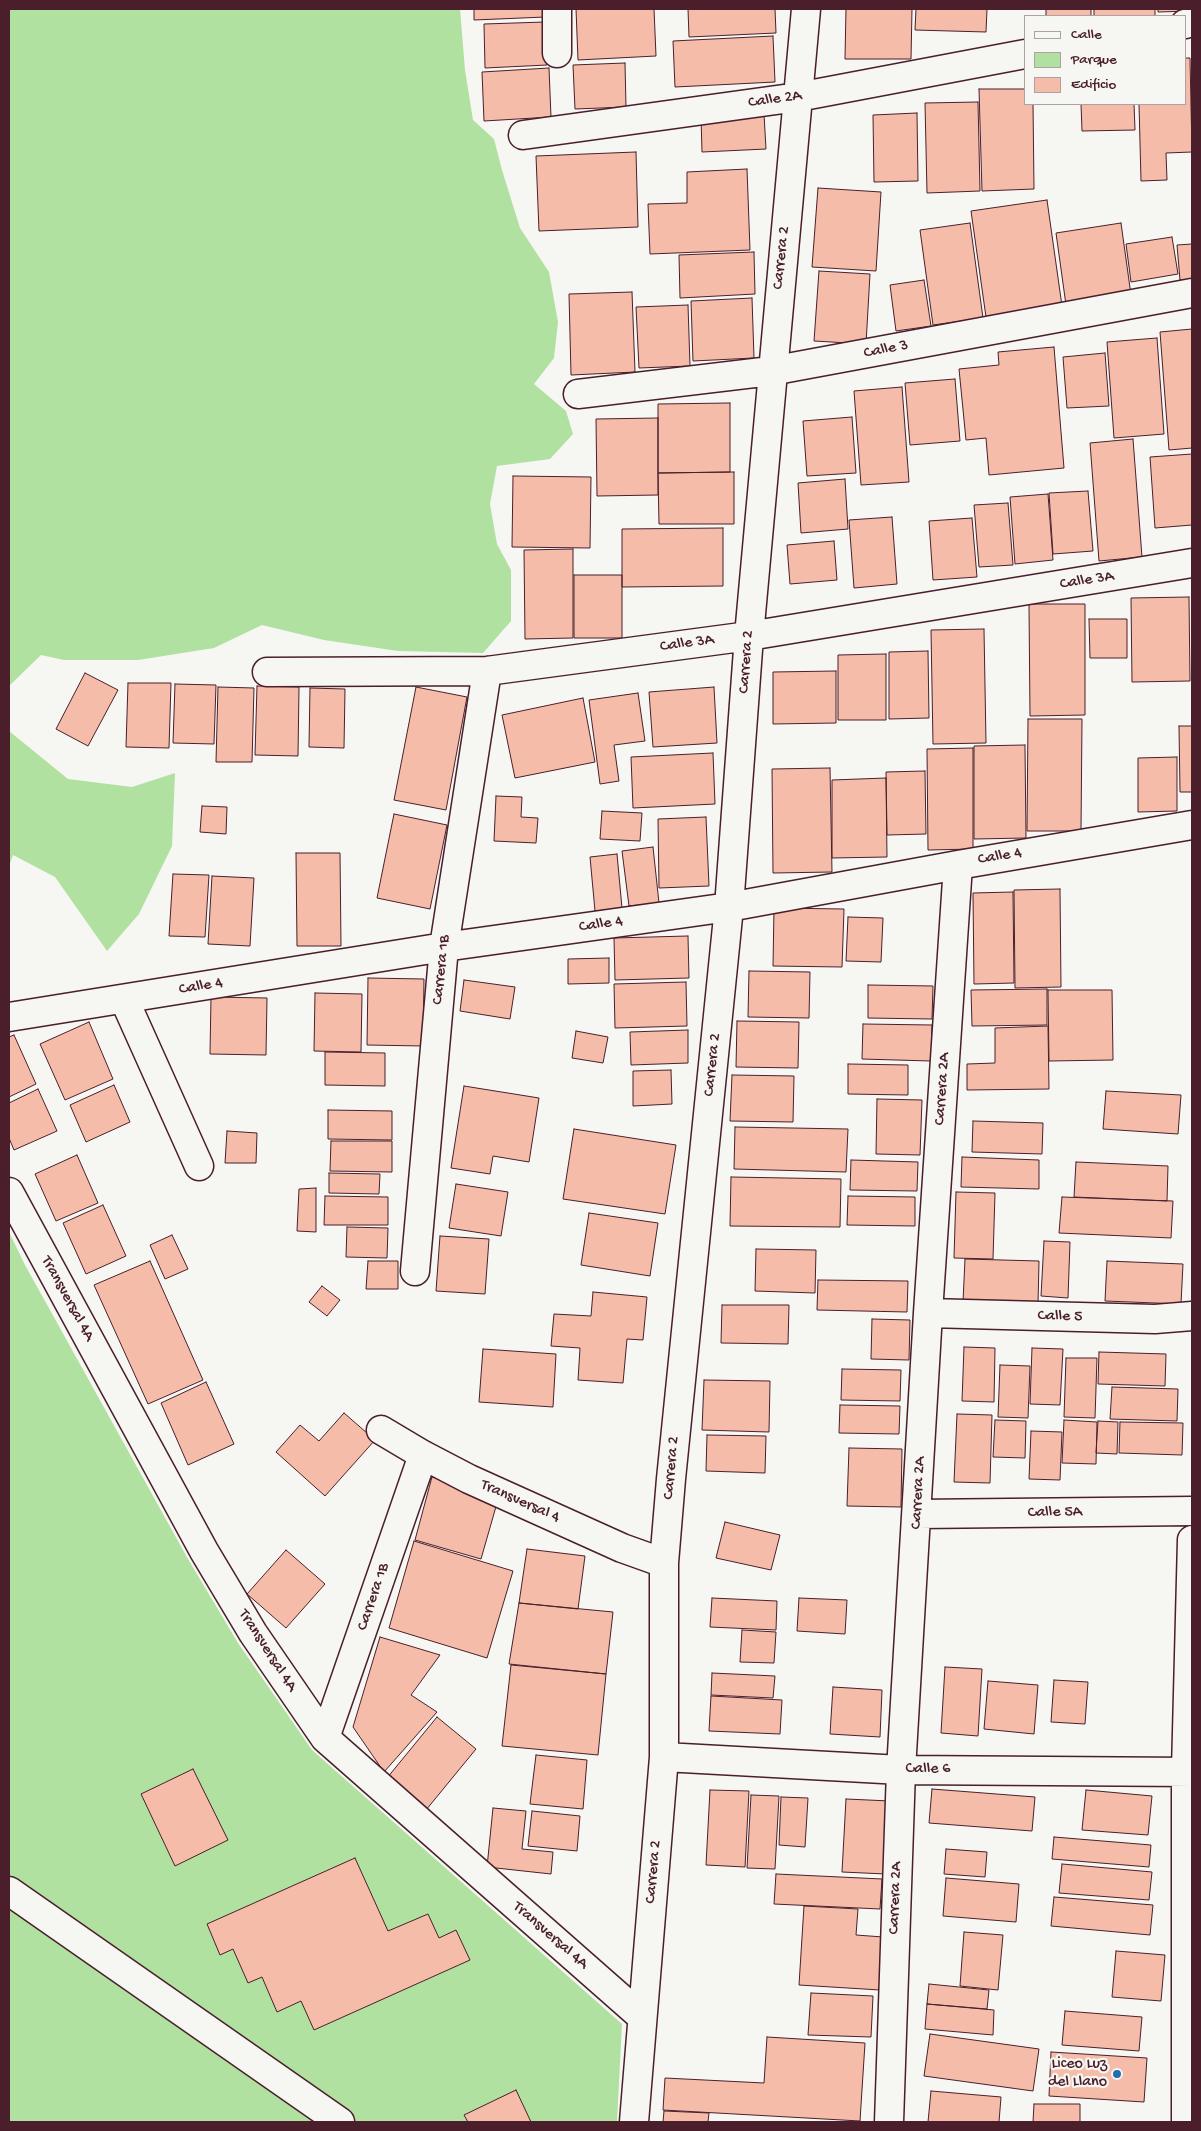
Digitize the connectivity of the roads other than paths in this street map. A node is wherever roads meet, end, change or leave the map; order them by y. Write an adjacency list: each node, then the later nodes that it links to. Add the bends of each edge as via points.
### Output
1 (557, 9): 3 (street)
2 (806, 9): 5 (street, Carrera 2)
3 (557, 53)
4 (1024, 54): 5 (street, Calle 2A)
5 (798, 97): 6 (street, Calle 2A); 8 (street, Carrera 2)
6 (522, 135)
7 (1192, 293): 8 (street, Calle 3)
8 (772, 371): 9 (street, Calle 3); 11 (street, Carrera 2)
9 (578, 394)
10 (1192, 563): 11 (street, Calle 3A)
11 (748, 636): 12 (street, Calle 3A); 16 (street, Carrera 2)
12 (487, 671): 13 (street, Calle 3A); 17 (street, Carrera 1B)
13 (267, 672)
14 (1192, 825): 15 (street, Calle 4)
15 (958, 864): 16 (street, Calle 4); 23 (street, Carrera 2A)
16 (729, 907): 17 (street, Calle 4); 30 (street, Carrera 2)
17 (444, 946): 18 (street, Calle 4); 22 (street, Carrera 1B)
18 (124, 999): 19 (street, Calle 4); 20 (street)
19 (9, 1017)
20 (199, 1166)
21 (9, 1192): 31 (street, Transversal 4A, via 252,1633)
22 (414, 1271)
23 (928, 1313): 24 (street, Calle 5, via 1155,1319); 28 (street, Carrera 2A)
24 (1192, 1316)
25 (381, 1430): 26 (street, Transversal 4)
26 (423, 1455): 30 (street, Transversal 4, via 622,1548); 31 (street, Carrera 1B)
27 (1192, 1511): 28 (street, Calle 5A)
28 (918, 1514): 33 (street, Carrera 2A)
29 (1192, 1540): 34 (street)
30 (664, 1563): 32 (street, Carrera 2)
31 (325, 1738): 36 (street, Transversal 4A)
32 (664, 1756): 33 (street, Calle 6); 36 (street, Carrera 2)
33 (901, 1770): 34 (street, Calle 6); 39 (street, Carrera 2A)
34 (1189, 1771): 40 (street)
35 (9, 1890): 37 (street)
36 (642, 2017): 38 (street, Carrera 2)
37 (340, 2122)
38 (634, 2122)
39 (889, 2122)
40 (1186, 2122)

